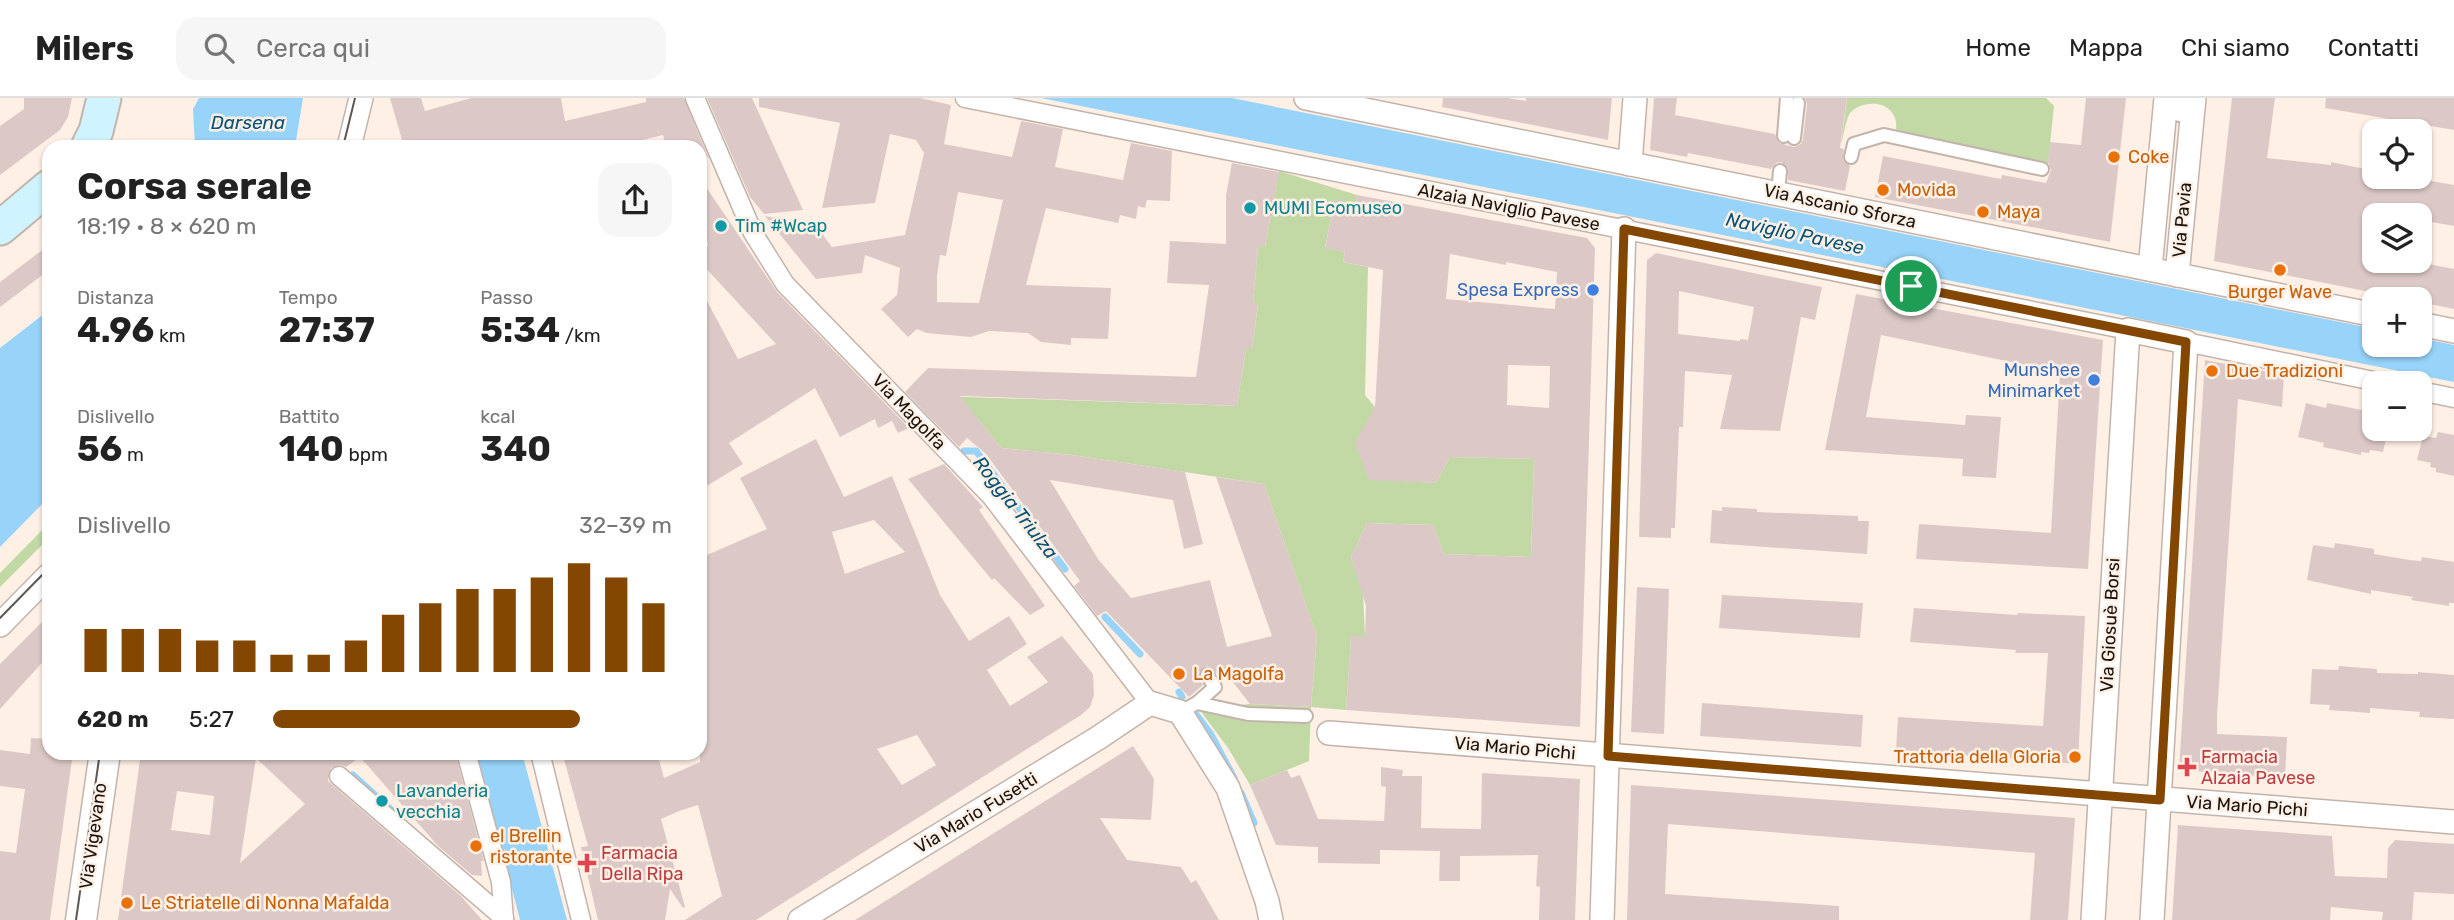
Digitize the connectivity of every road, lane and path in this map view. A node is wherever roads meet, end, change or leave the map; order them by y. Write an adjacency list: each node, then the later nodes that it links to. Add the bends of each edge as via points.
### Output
1 (104, 98): 12 (main road)
2 (361, 98): 13 (street)
3 (695, 98): 35 (street, Via Magolfa, via 753,233 785,284 991,496)
4 (965, 98): 21 (street, Alzaia Naviglio Pavese)
5 (1306, 98): 10 (street, Via Ascanio Sforza)
6 (1634, 98): 16 (street)
7 (2181, 98): 9 (lane)
8 (1793, 101): 11 (lane)
9 (2180, 104): 15 (street, Via Pavia); 17 (street, Via Pavia)
10 (1380, 105): 16 (street, Via Ascanio Sforza)
11 (1789, 137)
12 (92, 140)
13 (353, 140)
14 (1851, 157): 18 (lane, via 1854,144 1884,135)
15 (2160, 163): 17 (street, Via Pavia); 22 (street, Via Pavia)
16 (1630, 164): 22 (street, Via Ascanio Sforza, via 1784,185)
17 (2187, 166): 23 (street, Via Pavia)
18 (2042, 169)
19 (42, 193): 20 (main road)
20 (0, 228)
21 (1624, 229): 26 (street, Alzaia Naviglio Pavese); 39 (street)
22 (2150, 269): 23 (street, Via Ascanio Sforza)
23 (2177, 275): 24 (street, Via Ascanio Sforza)
24 (2362, 312)
25 (2432, 326): 27 (street)
26 (2128, 330): 28 (street, Alzaia Naviglio Pavese); 44 (street, Via Giosuè Borsi)
27 (2454, 331)
28 (2186, 342): 29 (street, Alzaia Naviglio Pavese); 45 (street)
29 (2362, 379)
30 (2432, 393): 31 (street)
31 (2454, 398)
32 (42, 582): 33 (street)
33 (0, 625)
34 (1207, 675): 36 (lane, via 1215,687)
35 (1150, 703): 36 (street); 50 (street, Via Mario Fusetti)
36 (1189, 708): 37 (lane); 51 (street, via 1228,788)
37 (1306, 716)
38 (1329, 733): 39 (street, Via Mario Pichi)
39 (1608, 756): 44 (street, Via Mario Pichi); 52 (street)
40 (103, 760): 48 (street, Via Vigevano)
41 (469, 760): 47 (street, via 501,882)
42 (542, 760): 49 (street)
43 (339, 776): 47 (street)
44 (2100, 795): 45 (street, Via Mario Pichi); 53 (street, Via Giosuè Borsi)
45 (2160, 800): 46 (street, Via Mario Pichi); 54 (street)
46 (2454, 822)
47 (504, 919)
48 (81, 920)
49 (581, 920)
50 (800, 920)
51 (1271, 920)
52 (1602, 920)
53 (2093, 920)
54 (2152, 920)

